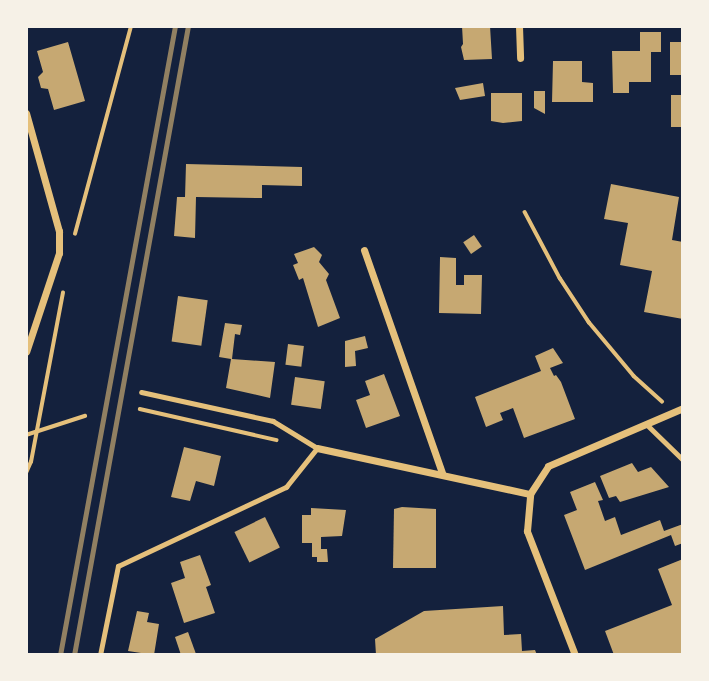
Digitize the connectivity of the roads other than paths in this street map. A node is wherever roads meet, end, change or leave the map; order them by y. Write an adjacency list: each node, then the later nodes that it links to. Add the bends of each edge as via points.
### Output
1 (519, 26): 2 (street)
2 (520, 58)
3 (26, 113): 5 (street, via 59,231 60,253)
4 (363, 250): 11 (street)
5 (26, 352)
6 (141, 392): 9 (lane, via 273,421)
7 (683, 408): 8 (street)
8 (646, 424): 10 (lane); 12 (street, via 548,467)
9 (317, 448): 11 (street); 13 (lane, via 286,486 118,566)
10 (683, 460)
11 (442, 472): 12 (street)
12 (530, 494): 14 (street, via 527,531)
13 (100, 655)
14 (575, 655)

